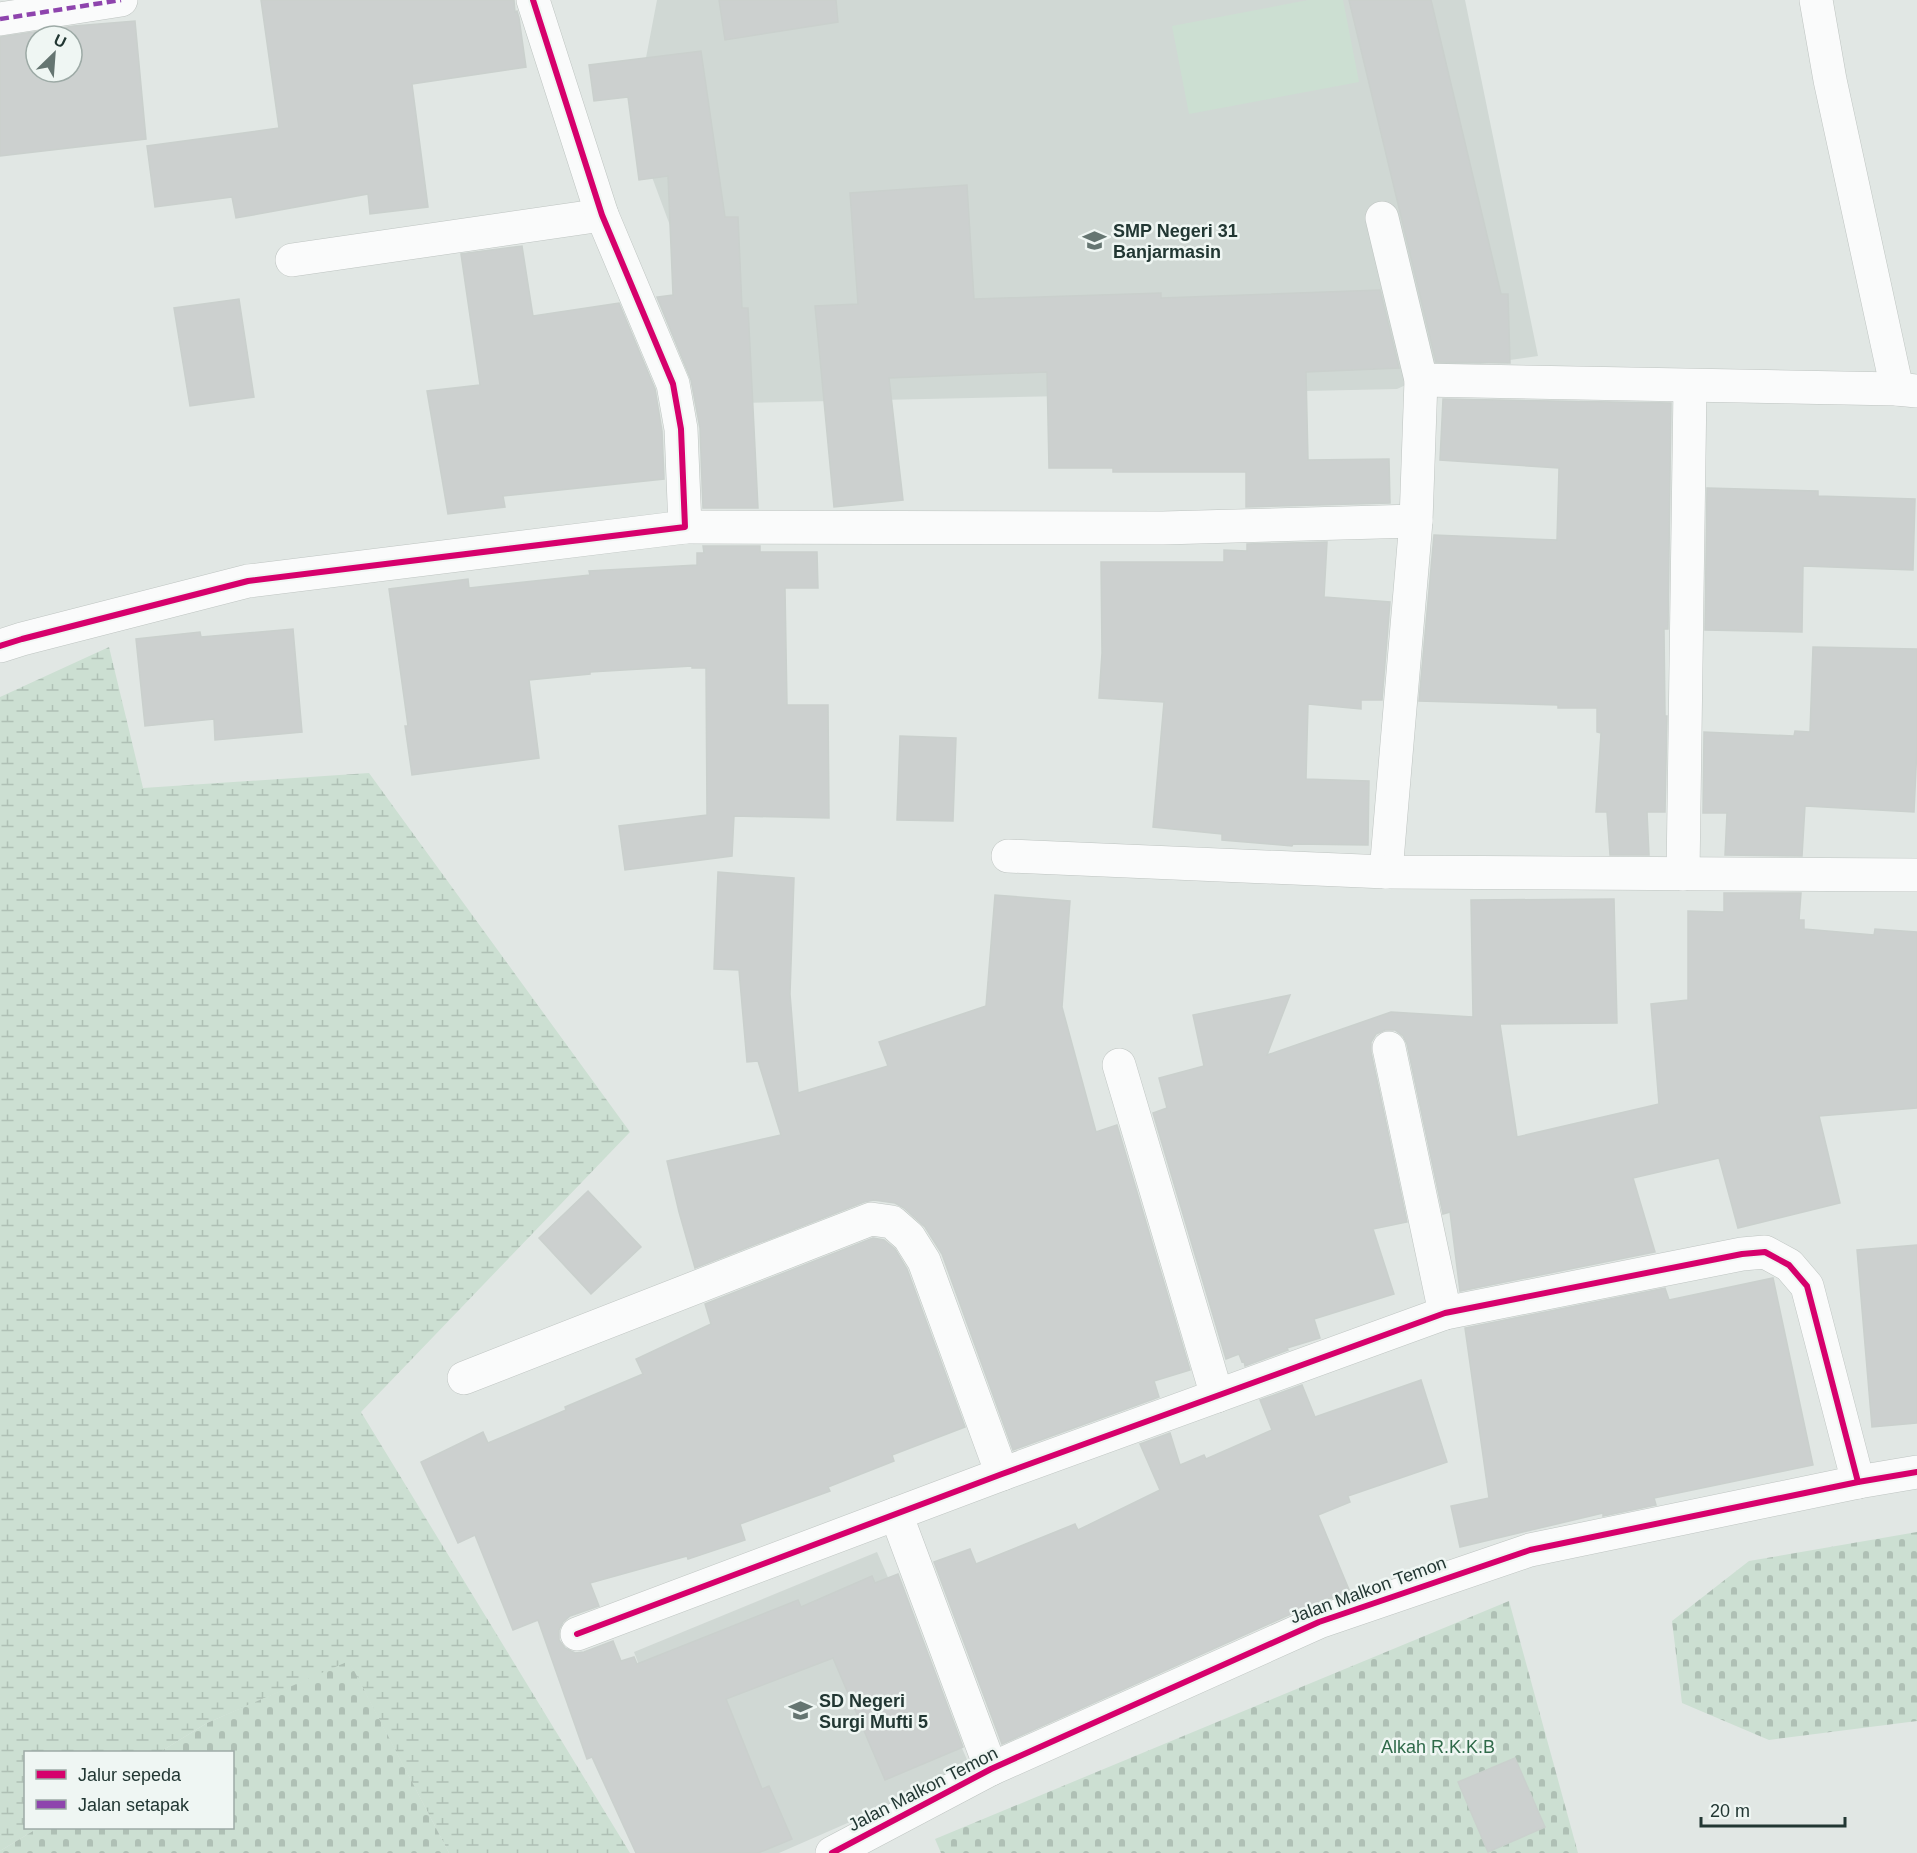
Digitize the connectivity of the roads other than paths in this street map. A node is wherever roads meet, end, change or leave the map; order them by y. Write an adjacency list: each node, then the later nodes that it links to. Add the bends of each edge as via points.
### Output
1 (121, 0): 4 (street)
2 (533, 0): 5 (street)
3 (1816, 0): 10 (street, via 1830,80)
4 (0, 19)
5 (602, 215): 7 (street); 12 (street, via 673,384 681,429)
6 (1382, 218): 8 (street)
7 (292, 260)
8 (1421, 380): 9 (street); 11 (street)
9 (1690, 387): 10 (street); 16 (street)
10 (1907, 390)
11 (1416, 521): 12 (street, via 1163,528); 15 (street)
12 (685, 527): 13 (street, via 248,581)
13 (0, 646)
14 (1008, 856): 15 (street)
15 (1386, 872): 16 (street)
16 (1683, 874): 17 (street)
17 (1917, 875)
18 (1389, 1048): 20 (street)
19 (1119, 1065): 22 (street)
20 (1445, 1313): 22 (street); 25 (street, via 1765,1252 1789,1265 1808,1286)
21 (464, 1378): 24 (street, via 871,1219 892,1222 909,1237 924,1261)
22 (1217, 1396): 24 (street)
23 (1917, 1472): 25 (street, Jalan Malkon Temon)
24 (1002, 1474): 26 (street)
25 (1858, 1482): 28 (street, Jalan Malkon Temon, via 1530,1550 1319,1622)
26 (896, 1514): 27 (street); 28 (street)
27 (577, 1634)
28 (991, 1769): 29 (street, Jalan Malkon Temon)
29 (832, 1853)

